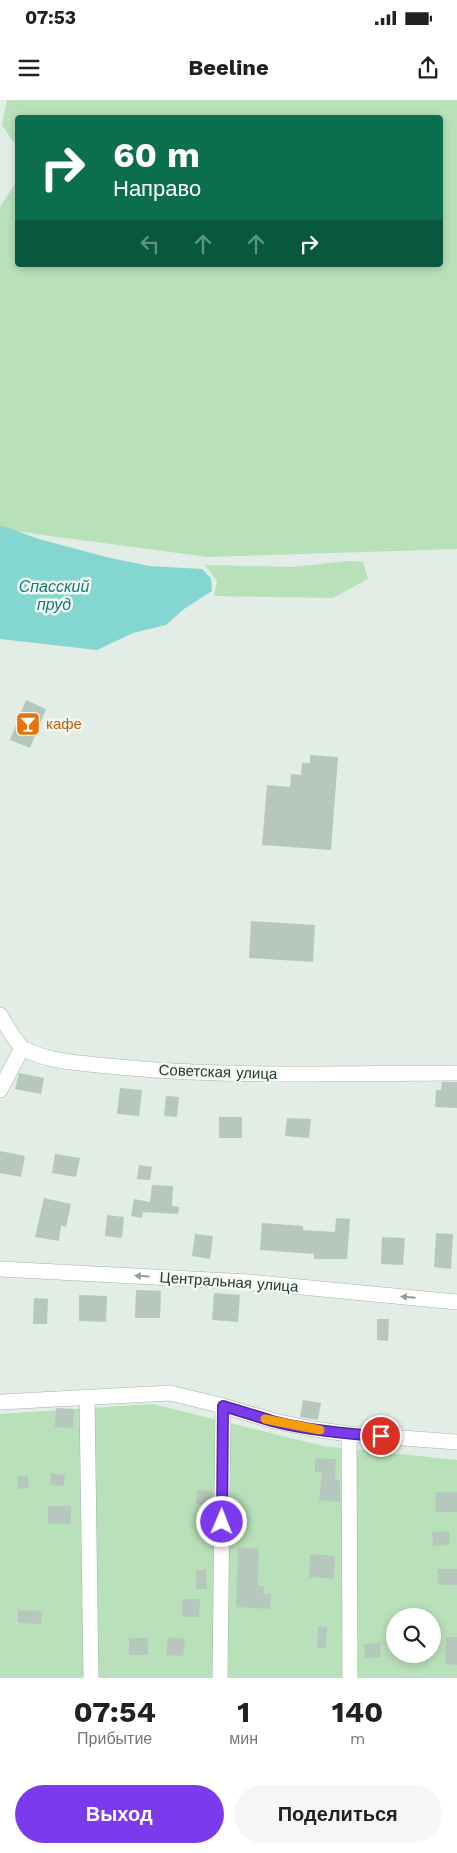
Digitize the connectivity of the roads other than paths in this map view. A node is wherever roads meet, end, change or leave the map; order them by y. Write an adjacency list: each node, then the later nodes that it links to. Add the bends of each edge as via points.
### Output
1 (0, 1015): 2 (street)
2 (22, 1048): 3 (street, Советская улица, via 51,1058 142,1070 252,1074); 4 (street)
3 (457, 1073)
4 (0, 1090)
5 (0, 1269): 6 (street, Центральная улица, one-way to 5, via 249,1282)
6 (457, 1302)
7 (86, 1397): 8 (street); 9 (street, via 170,1394); 12 (street)
8 (0, 1402)
9 (223, 1406): 10 (street, via 274,1421); 13 (street)
10 (349, 1434): 11 (street); 14 (street)
11 (457, 1442)
12 (91, 1678)
13 (220, 1678)
14 (350, 1678)

